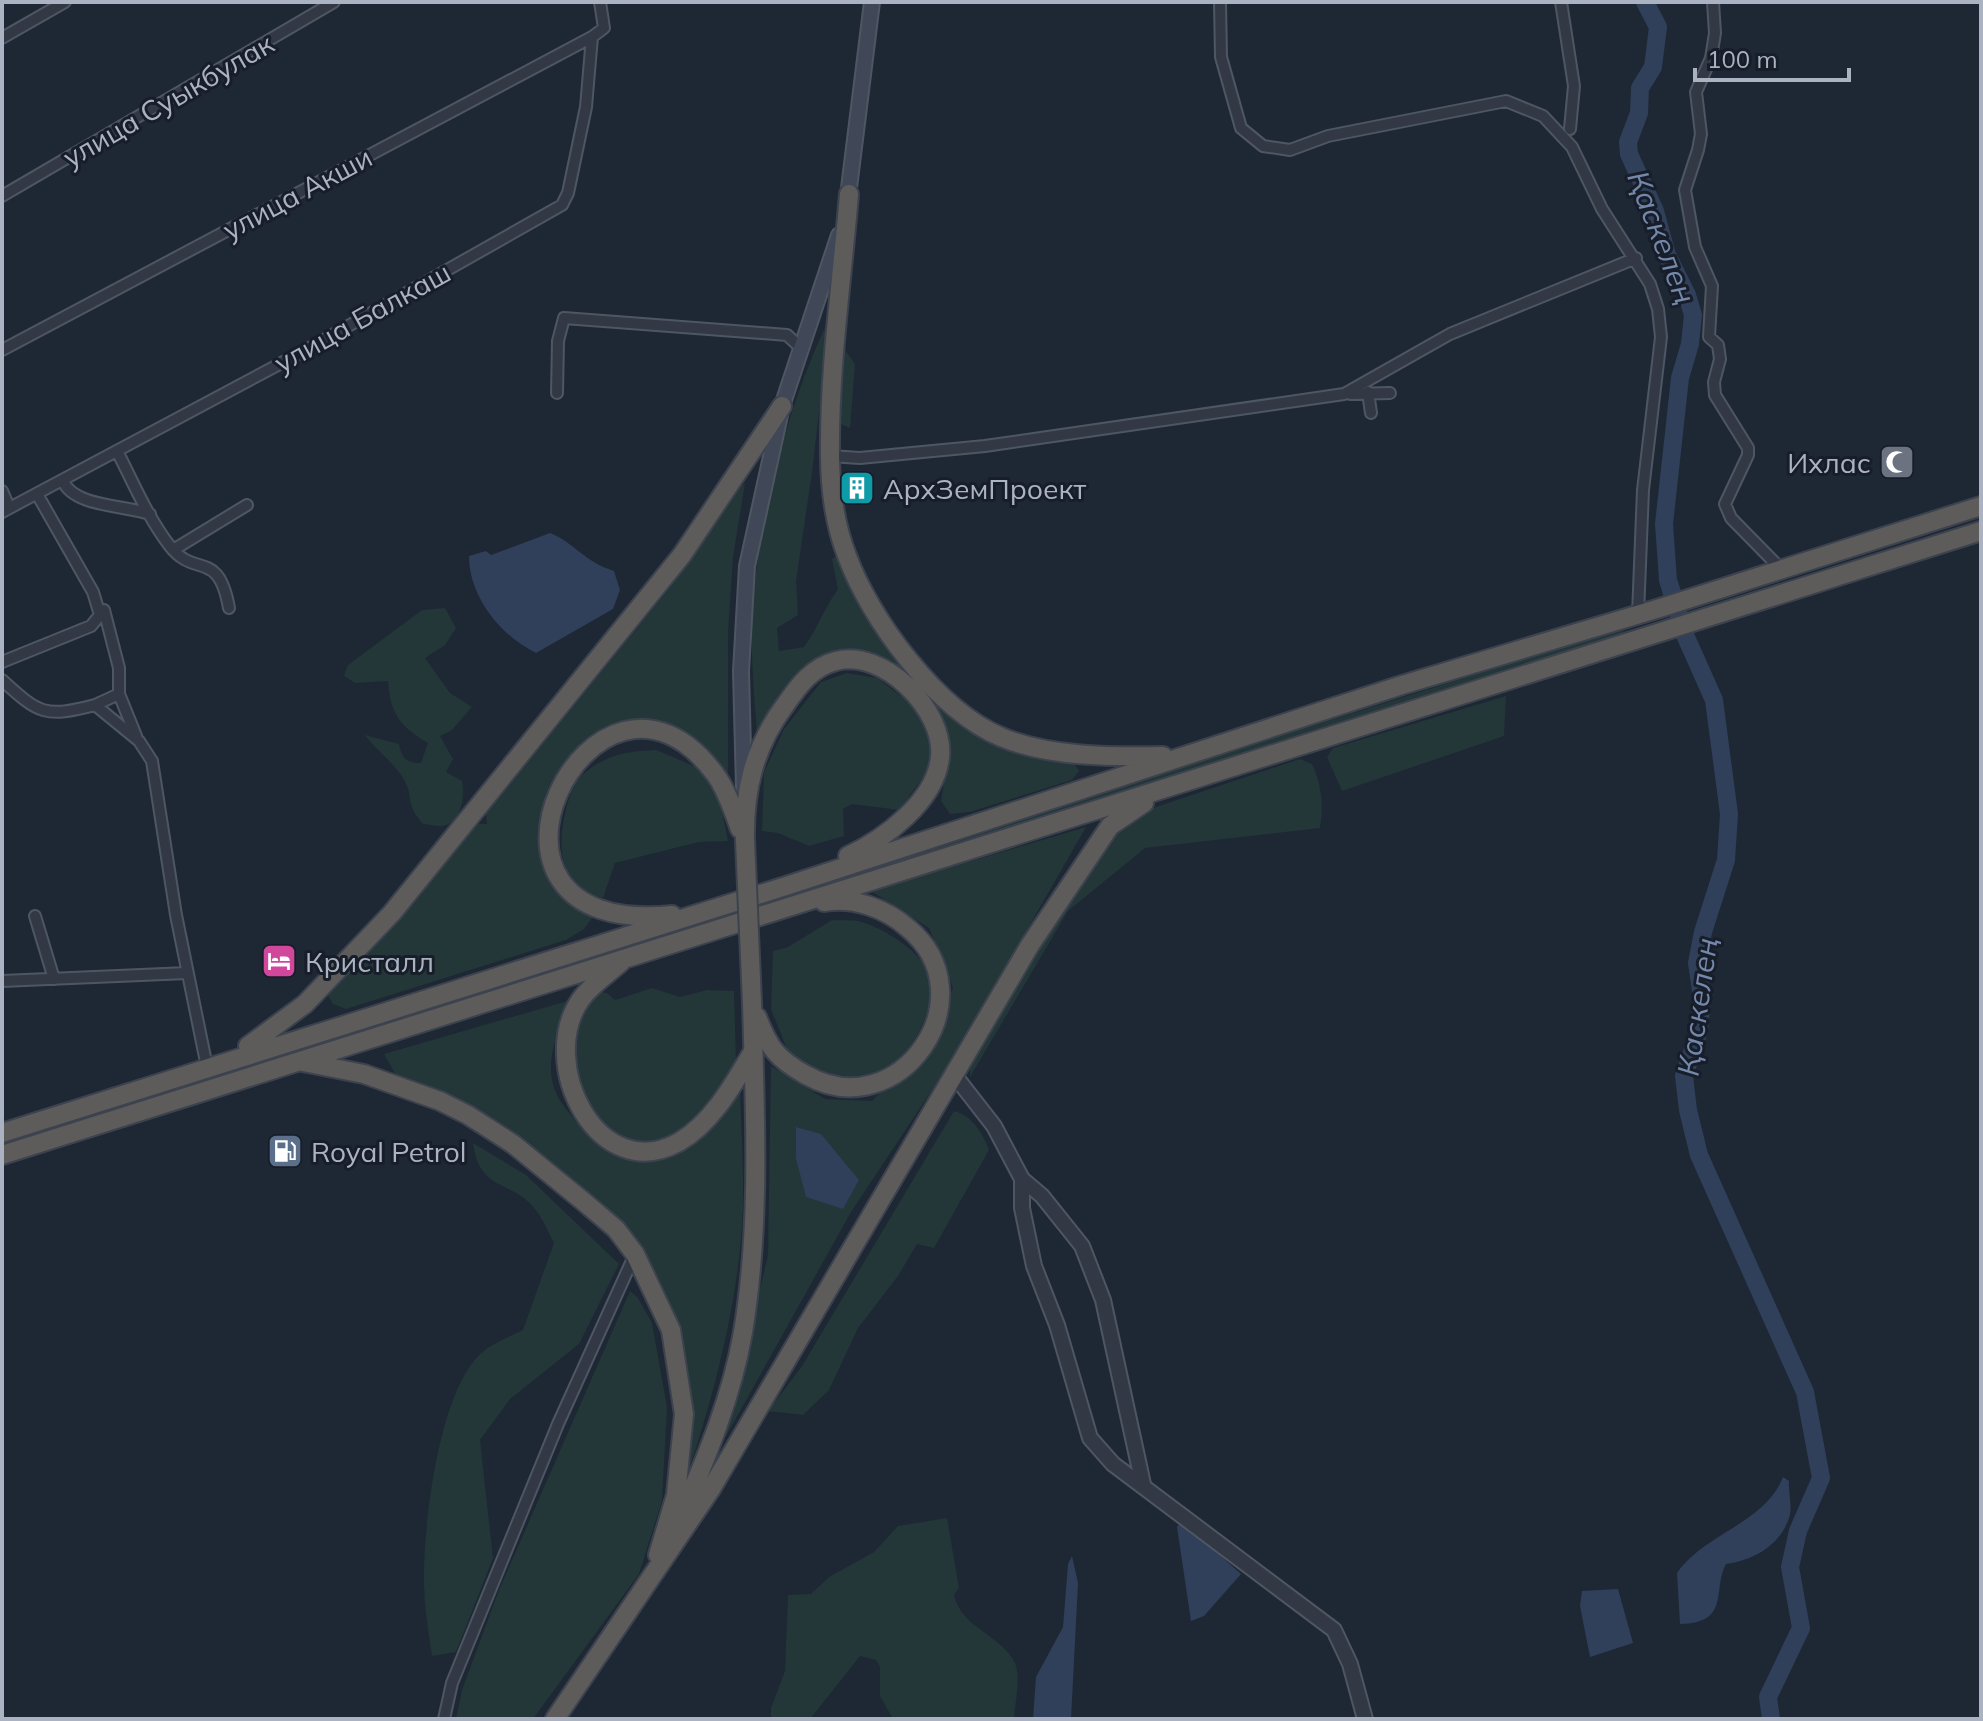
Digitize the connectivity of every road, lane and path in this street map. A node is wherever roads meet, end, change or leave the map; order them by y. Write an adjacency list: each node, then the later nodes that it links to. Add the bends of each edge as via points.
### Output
1 (65, 2): 9 (street)
2 (334, 2): 12 (street, улица Суыкбулак)
3 (600, 2): 8 (street, улица Балкаш, via 604,28)
4 (872, 2): 11 (main road)
5 (1220, 2): 13 (street, via 1221,57 1241,128 1263,146 1290,150 1328,136 1506,101 1532,109 1556,127)
6 (1561, 2): 10 (street, via 1574,86)
7 (1713, 2): 34 (street, via 1711,58 1696,92 1701,134 1685,190 1695,247 1712,286 1709,337 1718,345 1720,359 1715,395 1748,448 1725,504 1731,518)
8 (592, 37): 15 (street, улица Акши); 22 (street, улица Балкаш, via 586,107 562,205)
9 (2, 38)
10 (1570, 129)
11 (849, 194): 14 (main road); 23 (highway)
12 (2, 196)
13 (1636, 258): 19 (street, via 1450,334); 38 (street, via 1650,284 1661,337 1643,490)
14 (801, 348): 17 (street, via 787,335 564,318); 20 (main road)
15 (2, 350)
16 (1368, 392): 18 (street); 19 (street); 21 (street)
17 (557, 393)
18 (1390, 393)
19 (1344, 394): 23 (street, via 993,445 860,458)
20 (782, 406): 48 (main road, via 747,566 741,671); 61 (highway, via 682,555 392,913 305,1004 265,1037)
21 (1371, 413)
22 (117, 451): 24 (street, улица Балкаш); 30 (street)
23 (830, 456): 46 (highway, via 846,556 872,609 920,671 973,720 1000,737 1033,747 1165,755)
24 (63, 481): 26 (street, улица Балкаш); 30 (street, via 67,492 82,500)
25 (2, 491): 29 (street)
26 (37, 494): 29 (street, улица Балкаш); 36 (street)
27 (247, 505): 33 (street)
28 (1981, 506): 32 (highway)
29 (6, 509)
30 (150, 514): 33 (street)
31 (1981, 531): 35 (highway)
32 (1849, 548): 34 (highway); 35 (highway)
33 (173, 550): 37 (street, via 211,568 224,582)
34 (1781, 569): 38 (highway)
35 (1857, 570): 47 (highway)
36 (98, 603): 39 (street); 40 (street, via 100,615)
37 (229, 608)
38 (1638, 614): 46 (highway)
39 (106, 622): 40 (street); 43 (street, via 119,668)
40 (91, 626): 41 (street)
41 (2, 662)
42 (2, 680): 44 (street, via 40,711 53,714)
43 (119, 694): 44 (street); 45 (street)
44 (95, 705): 45 (street)
45 (139, 741): 55 (street, via 152,761)
46 (1216, 744): 50 (highway)
47 (1160, 792): 51 (highway); 62 (highway, via 1110,826 1030,945)
48 (744, 802): 49 (highway); 50 (highway, via 757,753 774,721 802,681 836,660 871,663 891,673 934,724 940,740 937,772 900,822 867,847)
49 (745, 840): 52 (highway, via 717,776 673,738 634,730 615,734 583,753 568,772 550,817 548,838 555,871 573,896 598,909 629,915); 58 (highway, bridge)
50 (786, 886): 52 (highway)
51 (789, 907): 54 (highway); 58 (highway, via 835,900 862,903 893,915 921,938 935,958 940,986 931,1036 904,1070 881,1083 834,1087 768,1046)
52 (702, 912): 61 (highway)
53 (35, 916): 56 (street)
54 (626, 958): 59 (highway, via 581,998 565,1059 577,1104 615,1143 648,1150 681,1141 731,1089); 60 (highway)
55 (187, 973): 56 (street); 61 (street)
56 (54, 979): 57 (street)
57 (2, 981)
58 (752, 1003): 59 (highway)
59 (753, 1051): 70 (highway, via 751,1269 742,1334 712,1442)
60 (303, 1062): 64 (highway); 68 (highway, via 364,1074 468,1115 583,1201)
61 (207, 1067): 63 (highway)
62 (955, 1076): 67 (street, via 994,1126); 70 (highway, via 711,1489)
63 (103, 1100): 64 (highway); 65 (highway)
64 (107, 1122): 66 (highway)
65 (2, 1133)
66 (2, 1155)
67 (1022, 1179): 69 (street, via 1071,1231 1094,1274); 69 (street, via 1034,1266 1090,1438 1113,1464)
68 (635, 1254): 70 (highway, via 671,1330 684,1414 676,1495); 71 (street, via 558,1424 452,1683)
69 (1143, 1484): 73 (street, via 1334,1630)
70 (650, 1577): 72 (highway)
71 (444, 1719)
72 (555, 1719)
73 (1365, 1719)

